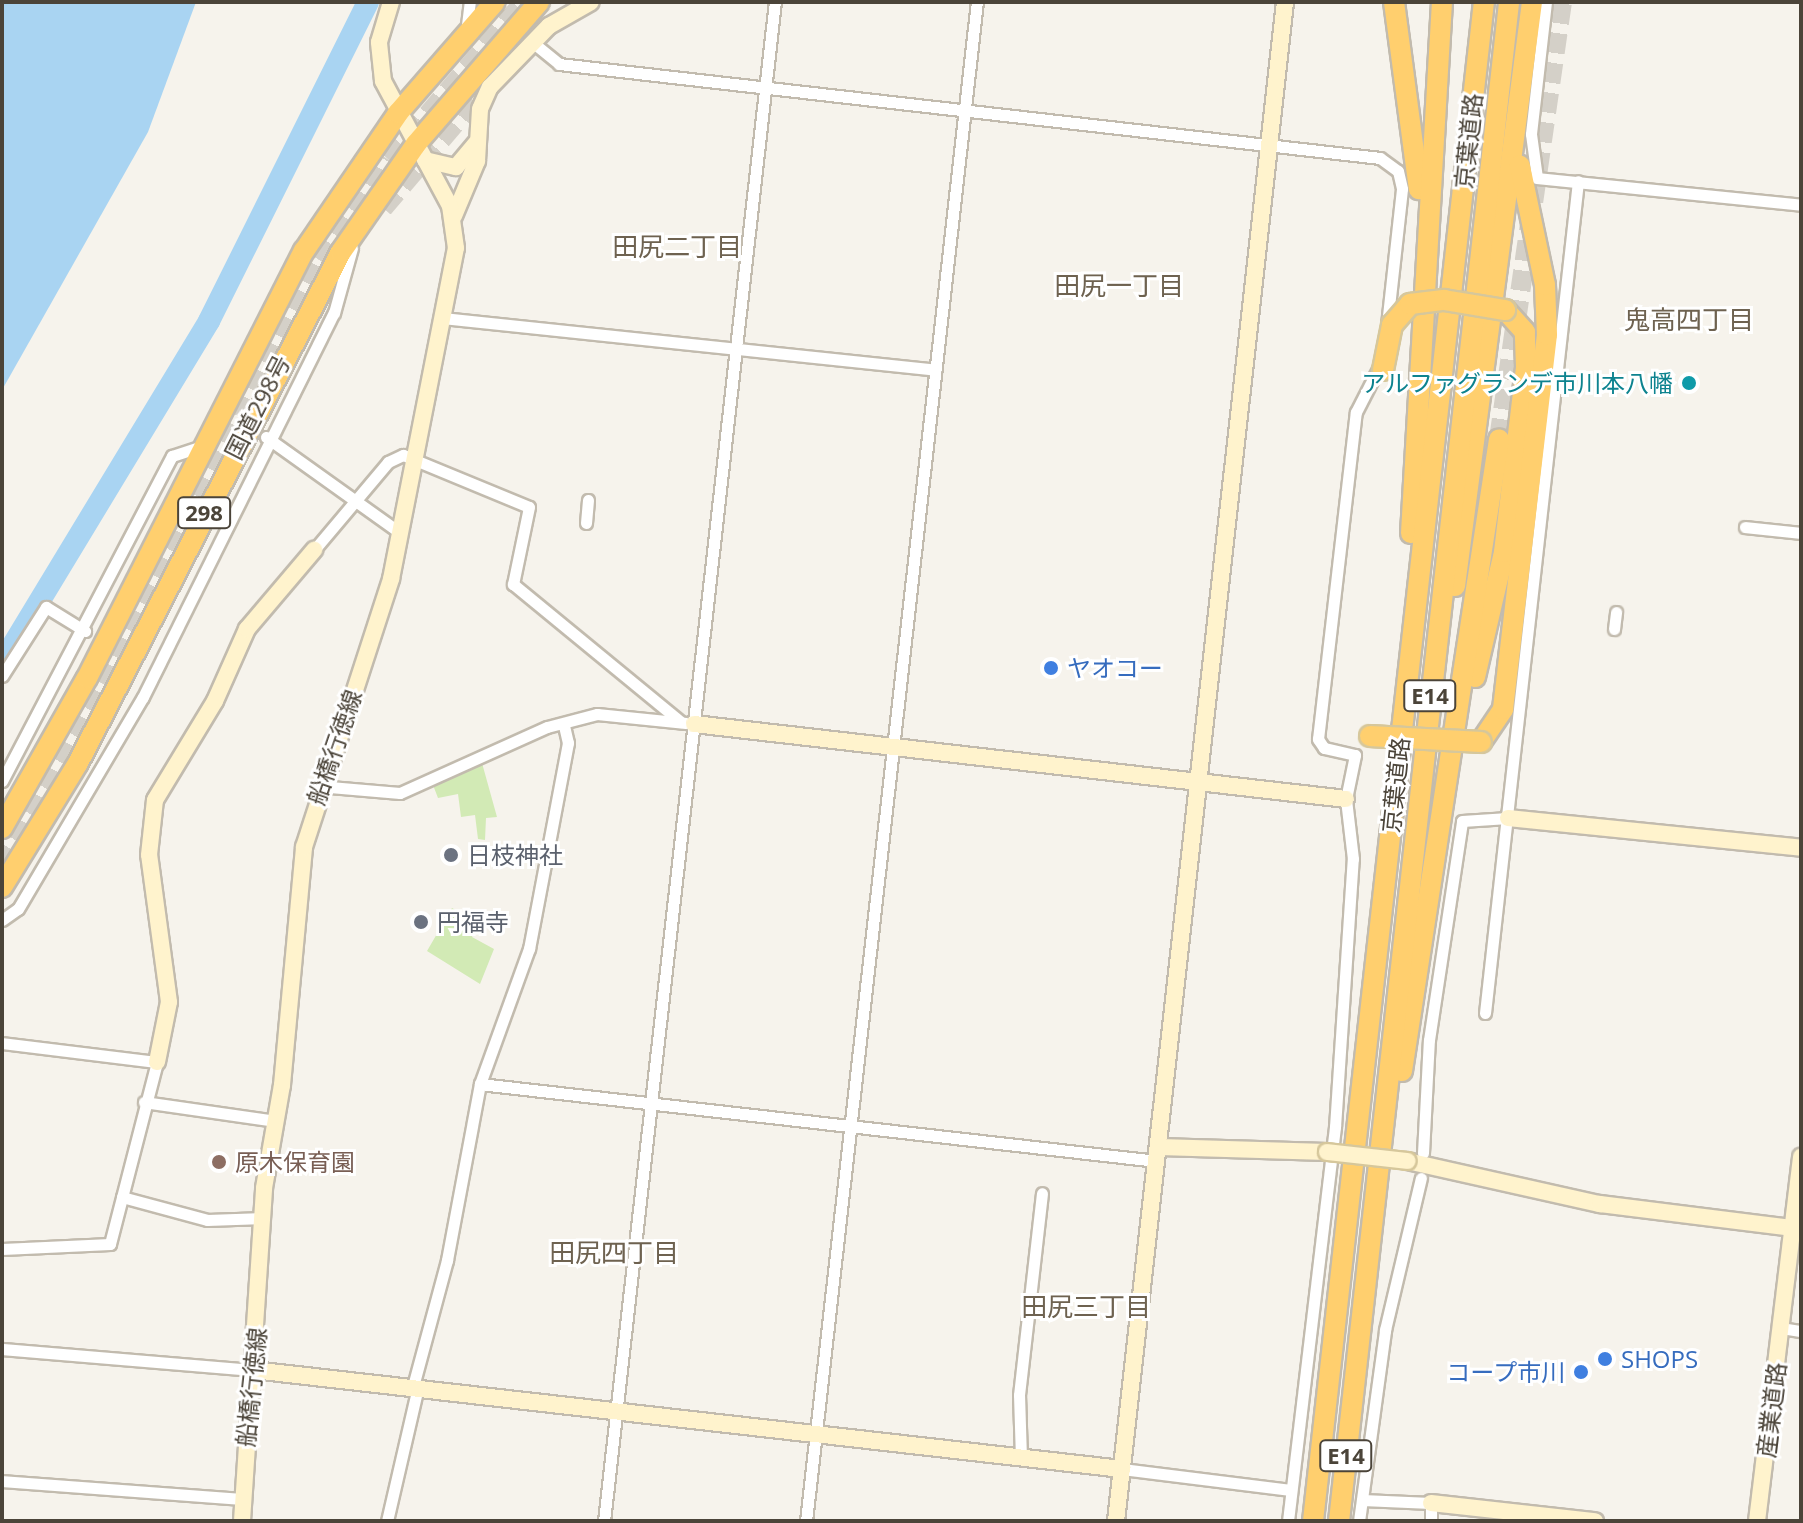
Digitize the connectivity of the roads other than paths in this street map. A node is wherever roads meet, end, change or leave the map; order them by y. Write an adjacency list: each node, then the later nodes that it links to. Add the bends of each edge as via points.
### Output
1 (391, 2): 19 (street, 船橋行徳線, via 378,52)
2 (470, 2): 15 (street)
3 (495, 2): 15 (highway, 国道298号 / 298)
4 (591, 2): 16 (street)
5 (775, 2): 17 (street)
6 (977, 2): 18 (street)
7 (1285, 2): 22 (street)
8 (1394, 2): 28 (highway)
9 (1442, 2): 28 (highway)
10 (1484, 2): 49 (highway, 京葉道路 / E14)
11 (1509, 2): 53 (highway, 京葉道路 / E14)
12 (1532, 2): 20 (highway)
13 (1546, 2): 24 (street, via 1531,134 1537,178)
14 (538, 3): 23 (highway, 国道298号 / 298)
15 (466, 33): 19 (highway, 国道298号 / 298)
16 (531, 41): 17 (street, via 559,64); 21 (street, via 483,98)
17 (766, 87): 18 (street); 30 (street)
18 (966, 109): 22 (street); 31 (street)
19 (398, 113): 23 (street, 船橋行徳線); 35 (highway, 国道298号 / 298, via 304,251)
20 (1517, 138): 51 (highway, bridge, via 1545,285 1547,335 1503,709 1481,742); 53 (highway, via 1466,525)
21 (476, 142): 23 (street, via 456,167); 26 (street, via 477,161)
22 (1269, 147): 54 (street); 58 (street, via 1380,158 1401,179 1380,365 1356,412 1318,739 1324,748 1355,755)
23 (421, 152): 26 (street, 船橋行徳線); 27 (highway, 国道298号 / 298)
24 (1578, 181): 25 (street); 59 (street)
25 (1801, 205)
26 (454, 216): 29 (street, 船橋行徳線, via 456,248)
27 (364, 217): 33 (street, via 334,313); 62 (highway, 国道298号 / 298, via 269,382 78,763)
28 (1425, 241): 49 (highway)
29 (443, 318): 30 (street); 36 (street, 船橋行徳線)
30 (733, 352): 31 (street); 48 (street)
31 (935, 370): 52 (street)
32 (1383, 370): 57 (highway, bridge, via 1392,325 1410,304 1444,300 1505,310 1523,327 1527,349 1504,552)
33 (266, 437): 37 (street); 63 (street, via 92,792 14,915)
34 (1499, 439): 57 (highway)
35 (199, 447): 46 (street, via 172,456); 60 (highway, 国道298号 / 298, via 87,678)
36 (413, 455): 37 (street, via 388,462); 41 (street, 船橋行徳線); 48 (street, via 529,507 513,584)
37 (360, 500): 41 (street); 43 (street)
38 (588, 500): 39 (street)
39 (586, 523)
40 (1745, 527): 42 (street)
41 (399, 532): 56 (street, 船橋行徳線, via 385,600)
42 (1801, 533)
43 (314, 550): 66 (street, via 247,629 215,701 155,800 149,855 169,1002)
44 (1616, 612): 45 (street)
45 (1614, 629)
46 (85, 631): 47 (street, via 46,607); 55 (street)
47 (2, 676)
48 (688, 723): 50 (street, via 597,714); 52 (street); 69 (street)
49 (1402, 724): 102 (highway, 京葉道路 / E14)
50 (564, 725): 56 (street, via 391,796); 67 (street, via 568,743 529,949)
51 (1370, 736)
52 (895, 747): 54 (street); 71 (street)
53 (1422, 775): 81 (highway, 京葉道路 / E14)
54 (1198, 780): 58 (street); 73 (street)
55 (2, 781)
56 (318, 786): 70 (street, 船橋行徳線, via 304,847)
57 (1449, 786): 81 (highway)
58 (1346, 799): 92 (street, via 1353,859 1335,1127)
59 (1508, 818): 61 (street); 64 (street); 72 (street, via 1462,821 1429,1040)
60 (2, 828)
61 (1801, 848)
62 (2, 887)
63 (2, 920)
64 (1485, 1013)
65 (2, 1043): 66 (street)
66 (157, 1062): 68 (street)
67 (480, 1084): 69 (street); 86 (street, via 447,1260)
68 (144, 1102): 70 (street); 77 (street)
69 (650, 1104): 71 (street); 87 (street)
70 (276, 1121): 78 (street, 船橋行徳線)
71 (852, 1125): 73 (street); 88 (street)
72 (1423, 1153)
73 (1158, 1154): 79 (street, bridge, via 1327,1152 1407,1161 1600,1204); 90 (street)
74 (1801, 1157): 79 (street, 産業道路)
75 (1421, 1178): 94 (street, via 1385,1330)
76 (1042, 1193): 89 (street, via 1019,1395 1026,1417)
77 (122, 1197): 78 (street, via 207,1220); 80 (street, via 110,1244)
78 (264, 1218): 85 (street, 船橋行徳線)
79 (1796, 1230): 82 (street, 産業道路)
80 (2, 1249)
81 (1369, 1253): 103 (highway, 京葉道路 / E14)
82 (1781, 1328): 83 (street); 107 (street, 産業道路)
83 (1801, 1331)
84 (2, 1349): 85 (street)
85 (253, 1370): 86 (street); 93 (street, 船橋行徳線)
86 (414, 1390): 87 (street); 97 (street)
87 (616, 1413): 88 (street); 98 (street)
88 (816, 1436): 89 (street); 99 (street)
89 (1021, 1458): 90 (street)
90 (1122, 1469): 92 (street); 100 (street)
91 (2, 1481): 93 (street)
92 (1291, 1490): 101 (street)
93 (243, 1499): 96 (street, 船橋行徳線)
94 (1362, 1500): 95 (street); 104 (street)
95 (1431, 1503): 105 (street); 106 (street)
96 (242, 1521)
97 (387, 1521)
98 (604, 1521)
99 (806, 1521)
100 (1116, 1521)
101 (1288, 1521)
102 (1313, 1521)
103 (1339, 1521)
104 (1359, 1521)
105 (1431, 1521)
106 (1595, 1521)
107 (1757, 1521)

